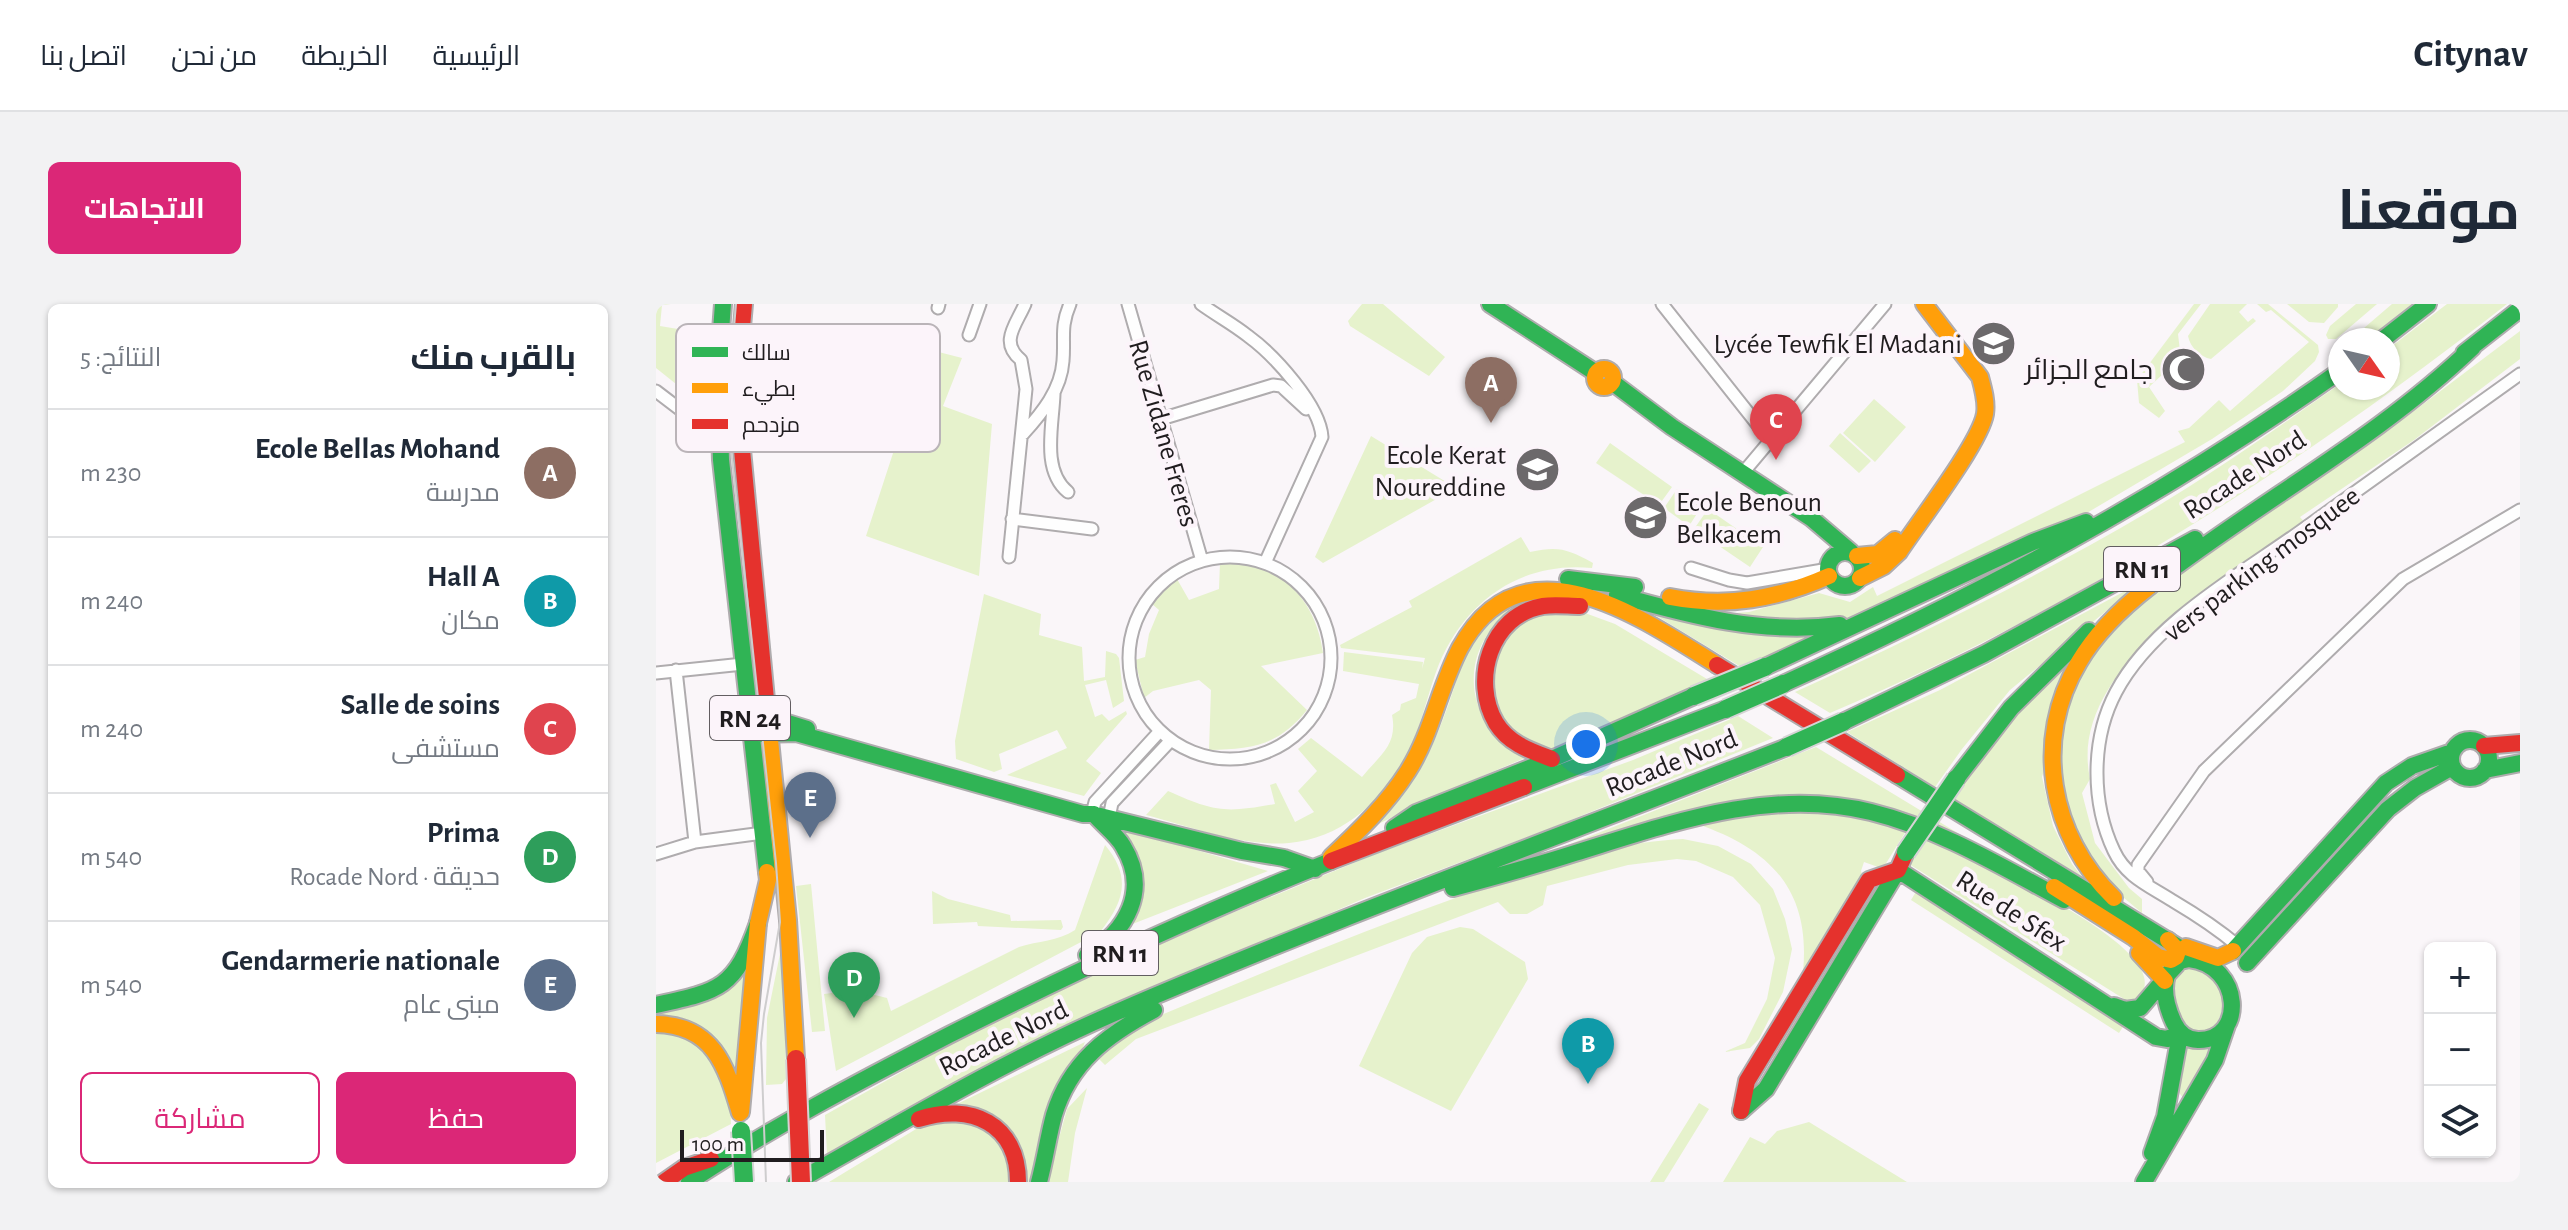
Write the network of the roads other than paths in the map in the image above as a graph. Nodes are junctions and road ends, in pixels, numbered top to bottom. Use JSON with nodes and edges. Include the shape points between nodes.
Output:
{"nodes":[{"id":1,"x":723,"y":304,"type":"edge"},
{"id":2,"x":744,"y":304,"type":"edge"},
{"id":3,"x":980,"y":304,"type":"edge"},
{"id":4,"x":1025,"y":304,"type":"edge"},
{"id":5,"x":1070,"y":304,"type":"edge"},
{"id":6,"x":1128,"y":304,"type":"edge"},
{"id":7,"x":1201,"y":304,"type":"edge"},
{"id":8,"x":1662,"y":304,"type":"edge"},
{"id":9,"x":1885,"y":304,"type":"edge"},
{"id":10,"x":1910,"y":304,"type":"edge"},
{"id":11,"x":1924,"y":304,"type":"edge"},
{"id":12,"x":2428,"y":304,"type":"edge"},
{"id":13,"x":1496,"y":306,"type":"edge"},
{"id":14,"x":2520,"y":309,"type":"edge"},
{"id":15,"x":722,"y":324,"type":"edge"},
{"id":16,"x":742,"y":324,"type":"edge"},
{"id":17,"x":2397,"y":328,"type":"edge"},
{"id":18,"x":969,"y":335,"type":"dead end"},
{"id":19,"x":2473,"y":347,"type":"junction"},
{"id":20,"x":2520,"y":374,"type":"edge"},
{"id":21,"x":2328,"y":379,"type":"edge"},
{"id":22,"x":656,"y":391,"type":"edge"},
{"id":23,"x":1054,"y":394,"type":"junction"},
{"id":24,"x":676,"y":406,"type":"edge"},
{"id":25,"x":1161,"y":419,"type":"junction"},
{"id":26,"x":1321,"y":424,"type":"junction"},
{"id":27,"x":1023,"y":435,"type":"junction"},
{"id":28,"x":1769,"y":439,"type":"junction"},
{"id":29,"x":721,"y":452,"type":"edge"},
{"id":30,"x":742,"y":452,"type":"edge"},
{"id":31,"x":1742,"y":474,"type":"junction"},
{"id":32,"x":1068,"y":492,"type":"dead end"},
{"id":33,"x":2520,"y":510,"type":"edge"},
{"id":34,"x":2125,"y":511,"type":"junction"},
{"id":35,"x":1811,"y":518,"type":"junction"},
{"id":36,"x":1012,"y":519,"type":"junction"},
{"id":37,"x":1092,"y":529,"type":"dead end"},
{"id":38,"x":1854,"y":554,"type":"junction"},
{"id":39,"x":1009,"y":557,"type":"dead end"},
{"id":40,"x":1202,"y":561,"type":"junction"},
{"id":41,"x":1265,"y":563,"type":"junction"},
{"id":42,"x":1691,"y":568,"type":"dead end"},
{"id":43,"x":1829,"y":569,"type":"junction"},
{"id":44,"x":2166,"y":574,"type":"junction"},
{"id":45,"x":1860,"y":578,"type":"junction"},
{"id":46,"x":1538,"y":590,"type":"junction"},
{"id":47,"x":1872,"y":619,"type":"junction"},
{"id":48,"x":743,"y":664,"type":"junction"},
{"id":49,"x":676,"y":670,"type":"junction"},
{"id":50,"x":656,"y":673,"type":"edge"},
{"id":51,"x":761,"y":729,"type":"junction"},
{"id":52,"x":1160,"y":731,"type":"junction"},
{"id":53,"x":1171,"y":740,"type":"junction"},
{"id":54,"x":2520,"y":743,"type":"edge"},
{"id":55,"x":2484,"y":746,"type":"junction"},
{"id":56,"x":1552,"y":759,"type":"junction"},
{"id":57,"x":2452,"y":760,"type":"junction"},
{"id":58,"x":2520,"y":763,"type":"edge"},
{"id":59,"x":2485,"y":770,"type":"junction"},
{"id":60,"x":1098,"y":815,"type":"junction"},
{"id":61,"x":763,"y":833,"type":"junction"},
{"id":62,"x":695,"y":842,"type":"junction"},
{"id":63,"x":1375,"y":844,"type":"junction"},
{"id":64,"x":656,"y":854,"type":"edge"},
{"id":65,"x":1317,"y":868,"type":"junction"},
{"id":66,"x":1898,"y":870,"type":"junction"},
{"id":67,"x":2154,"y":890,"type":"junction"},
{"id":68,"x":2089,"y":914,"type":"junction"},
{"id":69,"x":1342,"y":921,"type":"junction"},
{"id":70,"x":758,"y":923,"type":"junction"},
{"id":71,"x":2117,"y":926,"type":"junction"},
{"id":72,"x":2161,"y":935,"type":"junction"},
{"id":73,"x":1270,"y":952,"type":"junction"},
{"id":74,"x":2142,"y":956,"type":"junction"},
{"id":75,"x":2198,"y":959,"type":"junction"},
{"id":76,"x":2234,"y":959,"type":"junction"},
{"id":77,"x":2165,"y":982,"type":"junction"},
{"id":78,"x":1026,"y":996,"type":"junction"},
{"id":79,"x":2095,"y":997,"type":"junction"},
{"id":80,"x":656,"y":1005,"type":"edge"},
{"id":81,"x":656,"y":1024,"type":"edge"},
{"id":82,"x":2227,"y":1025,"type":"junction"},
{"id":83,"x":2174,"y":1036,"type":"junction"},
{"id":84,"x":1760,"y":1059,"type":"junction"},
{"id":85,"x":2175,"y":1062,"type":"junction"},
{"id":86,"x":1778,"y":1069,"type":"junction"},
{"id":87,"x":2188,"y":1107,"type":"junction"},
{"id":88,"x":739,"y":1131,"type":"junction"},
{"id":89,"x":832,"y":1160,"type":"junction"},
{"id":90,"x":656,"y":1173,"type":"edge"},
{"id":91,"x":687,"y":1175,"type":"edge"},
{"id":92,"x":664,"y":1182,"type":"edge"},
{"id":93,"x":744,"y":1182,"type":"edge"},
{"id":94,"x":799,"y":1182,"type":"edge"},
{"id":95,"x":1018,"y":1182,"type":"edge"},
{"id":96,"x":1039,"y":1182,"type":"edge"},
{"id":97,"x":2136,"y":1182,"type":"edge"},
{"id":98,"x":2144,"y":1182,"type":"edge"}],
"edges":[{"from":1,"to":15,"type":"main road","number":"RN 24"},
{"from":2,"to":16,"type":"main road","number":"RN 24"},
{"from":3,"to":18,"type":"street"},
{"from":4,"to":27,"type":"street","via":[[1009,341],[1025,372]]},
{"from":5,"to":23,"type":"street","via":[[1061,326],[1064,359]]},
{"from":6,"to":25,"type":"street","name":"Rue Zidane Freres"},
{"from":7,"to":26,"type":"street","via":[[1266,352]]},
{"from":8,"to":28,"type":"street"},
{"from":9,"to":28,"type":"street"},
{"from":10,"to":38,"type":"main road","via":[[1969,377],[1975,412],[1961,445],[1892,545],[1875,556]]},
{"from":11,"to":45,"type":"main road","via":[[1978,372],[1984,391],[1983,421],[1899,552]]},
{"from":12,"to":17,"type":"main road"},
{"from":13,"to":31,"type":"main road"},
{"from":14,"to":19,"type":"main road","name":"Rocade Nord","number":"RN 11"},
{"from":19,"to":44,"type":"main road","via":[[2314,473]]},
{"from":19,"to":69,"type":"main road","name":"Rocade Nord","number":"RN 11","bridge":true,"via":[[2311,465],[2192,541],[1984,654],[1787,747]]},
{"from":20,"to":67,"type":"street","name":"vers parking mosquee","via":[[2199,604],[2147,648],[2117,690],[2104,719],[2096,765],[2101,806],[2114,851],[2130,874]]},
{"from":21,"to":34,"type":"main road","name":"Rocade Nord","number":"RN 11"},
{"from":22,"to":24,"type":"street"},
{"from":23,"to":27,"type":"street"},
{"from":23,"to":32,"type":"street","via":[[1051,455]]},
{"from":25,"to":26,"type":"street","via":[[1273,385],[1281,386]]},
{"from":25,"to":40,"type":"street","name":"Rue Zidane Freres"},
{"from":26,"to":41,"type":"street","via":[[1322,437]]},
{"from":27,"to":36,"type":"street"},
{"from":28,"to":31,"type":"street"},
{"from":29,"to":48,"type":"main road","number":"RN 24"},
{"from":30,"to":51,"type":"main road","number":"RN 24"},
{"from":31,"to":35,"type":"main road"},
{"from":33,"to":67,"type":"street","via":[[2403,579],[2204,771],[2138,865]]},
{"from":34,"to":47,"type":"main road","via":[[2033,542]]},
{"from":34,"to":63,"type":"main road","name":"Rocade Nord","number":"RN 11","bridge":true,"via":[[1957,603],[1783,684]]},
{"from":35,"to":38,"type":"main road"},
{"from":35,"to":43,"type":"main road","via":[[1828,543]]},
{"from":36,"to":37,"type":"street"},
{"from":36,"to":39,"type":"street"},
{"from":38,"to":43,"type":"main road","via":[[1836,553]]},
{"from":38,"to":45,"type":"main road","via":[[1862,567]]},
{"from":40,"to":41,"type":"street","via":[[1223,557]]},
{"from":40,"to":52,"type":"street","via":[[1160,586],[1134,627],[1131,678],[1139,703]]},
{"from":41,"to":53,"type":"street","via":[[1304,589],[1327,631],[1331,655],[1321,702],[1291,739],[1247,758],[1202,756]]},
{"from":42,"to":43,"type":"street","via":[[1747,583]]},
{"from":43,"to":45,"type":"main road","via":[[1838,585]]},
{"from":43,"to":46,"type":"main road","via":[[1779,595],[1726,605],[1589,580],[1549,581]]},
{"from":44,"to":66,"type":"main road","bridge":true,"via":[[2114,610],[2037,681],[1983,742]]},
{"from":44,"to":72,"type":"main road","via":[[2116,616],[2082,657],[2063,693],[2052,749],[2056,795],[2076,850],[2108,893]]},
{"from":46,"to":47,"type":"main road","via":[[1586,587],[1759,630],[1801,631]]},
{"from":46,"to":65,"type":"main road","via":[[1500,605],[1470,633],[1409,771],[1365,825]]},
{"from":46,"to":72,"type":"main road","via":[[1587,593],[1634,614]]},
{"from":47,"to":56,"type":"main road","bridge":true},
{"from":48,"to":49,"type":"street"},
{"from":48,"to":51,"type":"main road","number":"RN 24"},
{"from":49,"to":50,"type":"street"},
{"from":49,"to":62,"type":"street"},
{"from":51,"to":60,"type":"main road","via":[[796,733]]},
{"from":51,"to":61,"type":"main road","number":"RN 24"},
{"from":51,"to":94,"type":"main road","number":"RN 24","bridge":true,"via":[[788,920]]},
{"from":52,"to":53,"type":"street"},
{"from":52,"to":60,"type":"street","via":[[1095,802]]},
{"from":53,"to":60,"type":"street"},
{"from":54,"to":55,"type":"main road"},
{"from":55,"to":57,"type":"main road","via":[[2461,742]]},
{"from":55,"to":59,"type":"main road","via":[[2489,758]]},
{"from":56,"to":63,"type":"main road","via":[[1416,813]]},
{"from":56,"to":71,"type":"main road","via":[[1518,746],[1498,726],[1486,700],[1484,672],[1489,647],[1510,619],[1530,608],[1558,603],[1595,610],[1631,627]]},
{"from":57,"to":59,"type":"main road","via":[[2463,777]]},
{"from":57,"to":76,"type":"main road","via":[[2388,809],[2282,922]]},
{"from":58,"to":59,"type":"main road"},
{"from":60,"to":65,"type":"main road"},
{"from":60,"to":78,"type":"main road","via":[[1130,858],[1135,885],[1130,913],[1110,943],[1039,980]]},
{"from":61,"to":62,"type":"street"},
{"from":61,"to":70,"type":"main road","number":"RN 24","via":[[768,880]]},
{"from":62,"to":64,"type":"street"},
{"from":63,"to":65,"type":"main road","name":"Rocade Nord","number":"RN 11"},
{"from":65,"to":78,"type":"main road","name":"Rocade Nord","number":"RN 11"},
{"from":66,"to":79,"type":"main road","name":"Rue de Sfex"},
{"from":66,"to":84,"type":"main road","via":[[1869,880]]},
{"from":66,"to":86,"type":"main road"},
{"from":67,"to":76,"type":"street","name":"vers parking mosquee"},
{"from":68,"to":69,"type":"main road","via":[[1928,830],[1855,808],[1793,801],[1693,816]]},
{"from":68,"to":71,"type":"main road"},
{"from":68,"to":74,"type":"main road"},
{"from":69,"to":73,"type":"main road","name":"Rocade Nord","number":"RN 11"},
{"from":70,"to":80,"type":"main road","via":[[747,956],[725,985]]},
{"from":70,"to":88,"type":"main road","number":"RN 24"},
{"from":71,"to":72,"type":"main road","via":[[2158,957],[2171,960],[2178,951]]},
{"from":71,"to":74,"type":"main road"},
{"from":72,"to":75,"type":"main road"},
{"from":72,"to":76,"type":"main road","via":[[2213,957]]},
{"from":73,"to":89,"type":"main road","name":"Rocade Nord","number":"RN 11","via":[[1115,1013]]},
{"from":73,"to":96,"type":"main road","via":[[1107,1035],[1084,1056],[1058,1103]]},
{"from":74,"to":77,"type":"main road"},
{"from":75,"to":76,"type":"main road"},
{"from":75,"to":77,"type":"main road","via":[[2180,961]]},
{"from":76,"to":82,"type":"main road"},
{"from":77,"to":79,"type":"main road","name":"Rue de Sfex","via":[[2137,1010],[2121,1010]]},
{"from":77,"to":83,"type":"main road"},
{"from":78,"to":88,"type":"main road","name":"Rocade Nord","number":"RN 11","via":[[838,1091]]},
{"from":79,"to":83,"type":"main road","name":"Rue de Sfex"},
{"from":81,"to":88,"type":"main road","via":[[690,1029],[717,1051],[728,1073]]},
{"from":82,"to":83,"type":"main road","via":[[2199,1041]]},
{"from":82,"to":87,"type":"main road","via":[[2215,1060]]},
{"from":83,"to":85,"type":"main road"},
{"from":84,"to":86,"type":"main road"},
{"from":84,"to":86,"type":"main road","via":[[1747,1081],[1746,1102],[1766,1089]]},
{"from":85,"to":87,"type":"main road","via":[[2176,1096]]},
{"from":85,"to":97,"type":"main road","via":[[2162,1128]]},
{"from":87,"to":98,"type":"main road"},
{"from":88,"to":91,"type":"main road","name":"Rocade Nord"},
{"from":88,"to":93,"type":"main road","number":"RN 24","bridge":true},
{"from":89,"to":94,"type":"main road","name":"Rocade Nord","number":"RN 11"},
{"from":89,"to":95,"type":"main road","via":[[926,1116],[968,1114],[1009,1139]]},
{"from":90,"to":91,"type":"main road"},
{"from":91,"to":92,"type":"main road"}]}
